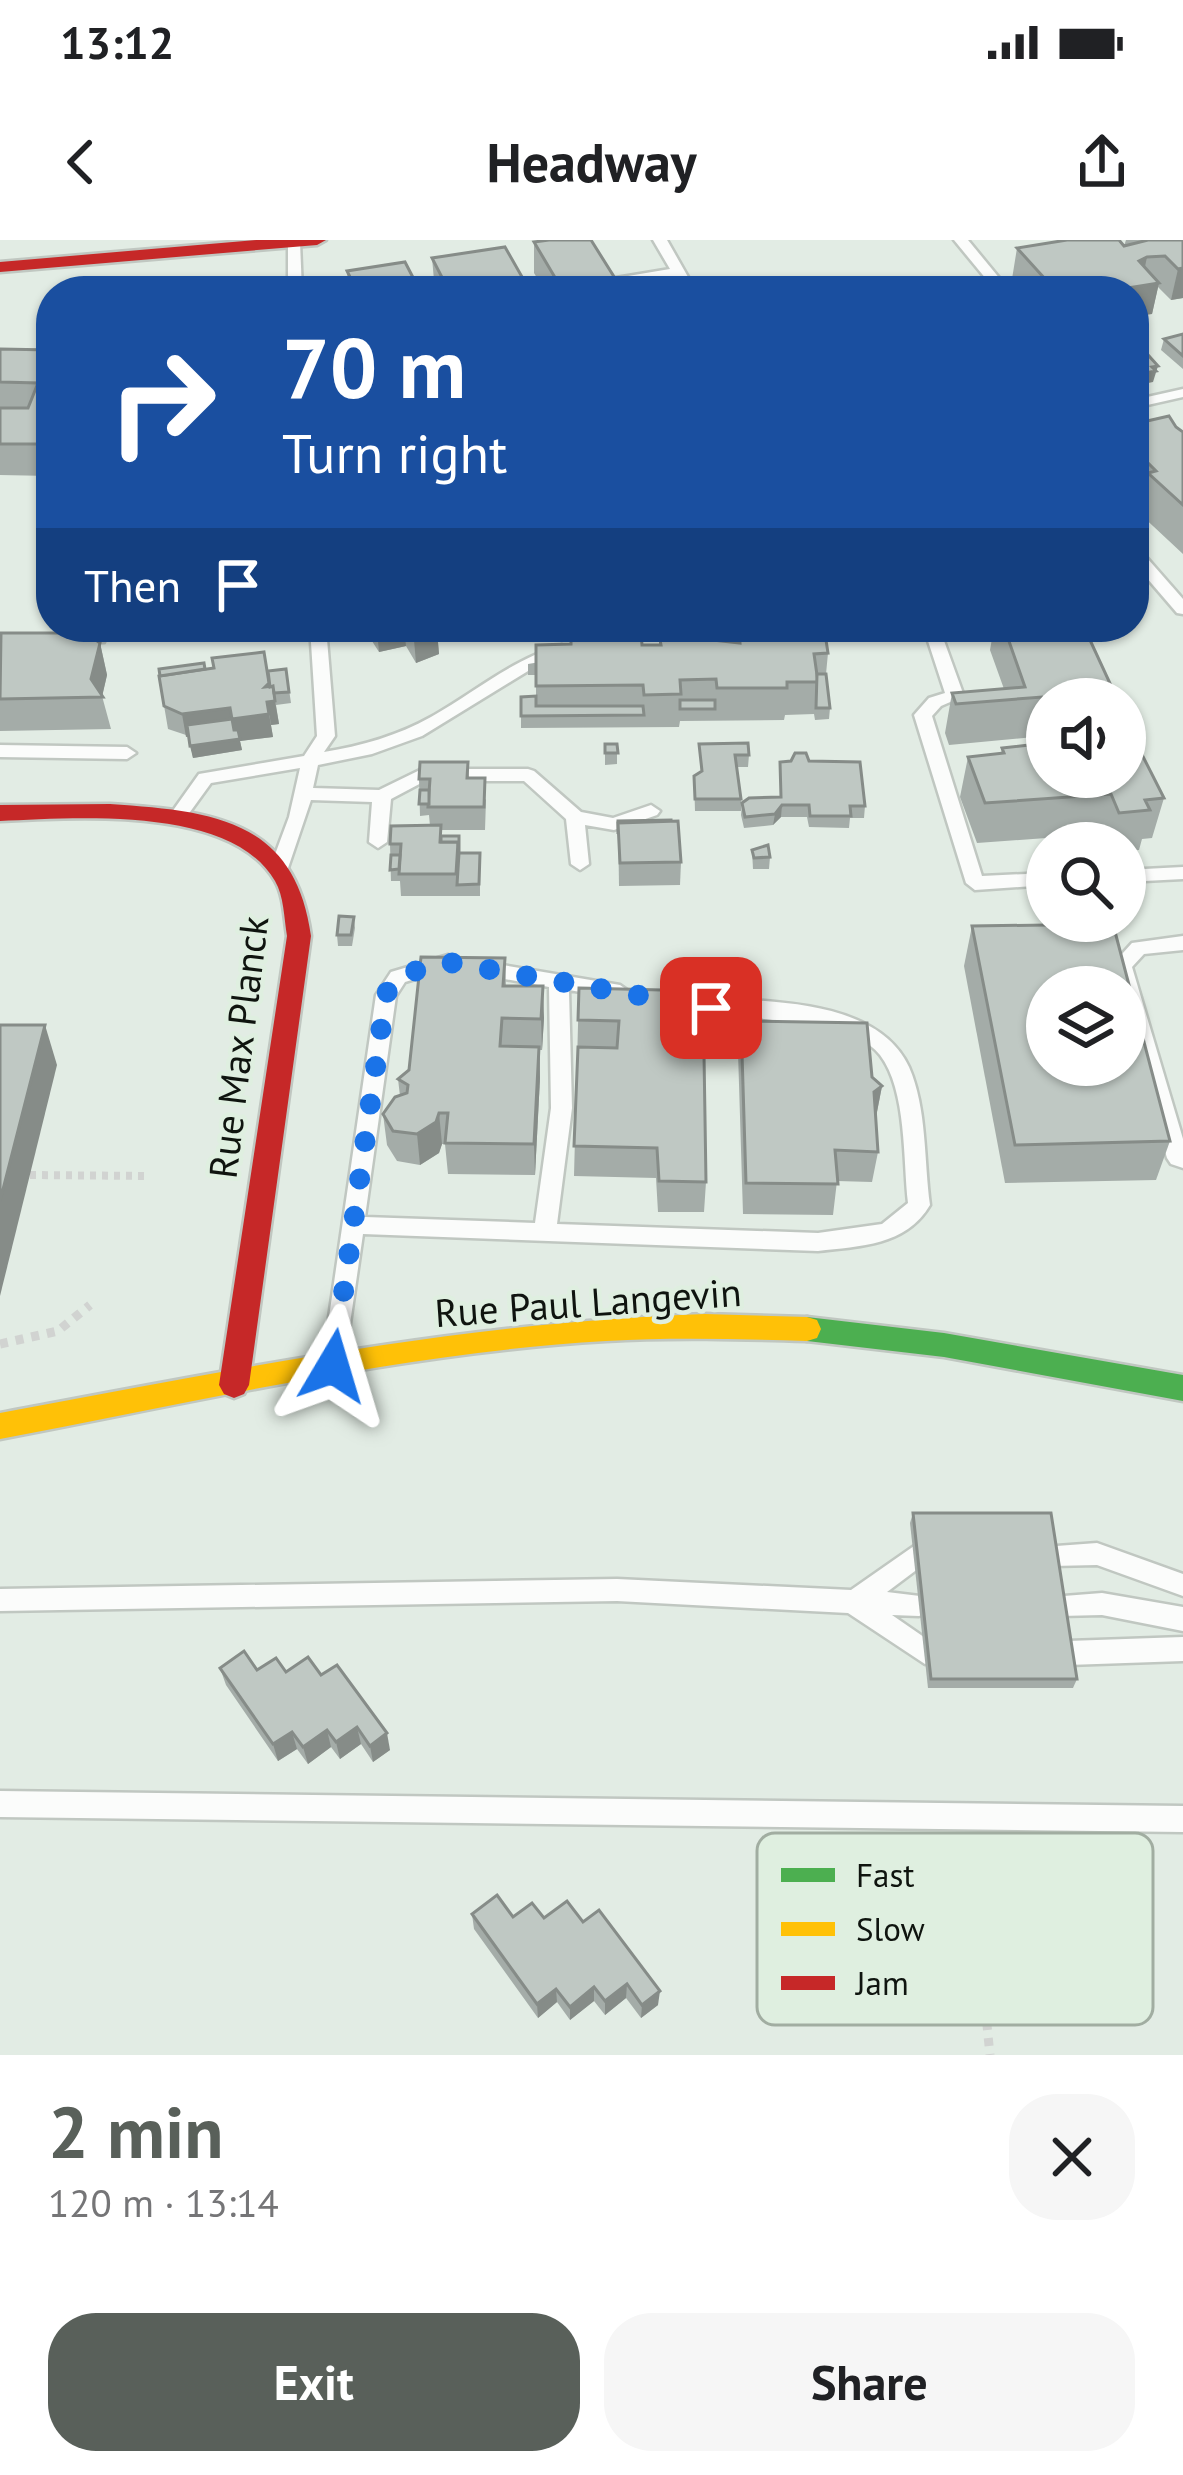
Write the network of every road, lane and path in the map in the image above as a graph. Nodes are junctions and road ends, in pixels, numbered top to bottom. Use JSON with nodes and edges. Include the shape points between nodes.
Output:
{"nodes":[{"id":1,"x":660,"y":240,"type":"edge"},
{"id":2,"x":961,"y":240,"type":"edge"},
{"id":3,"x":305,"y":241,"type":"edge"},
{"id":4,"x":0,"y":267,"type":"edge"},
{"id":5,"x":676,"y":272,"type":"junction"},
{"id":6,"x":298,"y":276,"type":"edge"},
{"id":7,"x":652,"y":276,"type":"edge"},
{"id":8,"x":679,"y":276,"type":"edge"},
{"id":9,"x":991,"y":276,"type":"edge"},
{"id":10,"x":1183,"y":393,"type":"edge"},
{"id":11,"x":1149,"y":401,"type":"edge"},
{"id":12,"x":1149,"y":570,"type":"edge"},
{"id":13,"x":1183,"y":609,"type":"edge"},
{"id":14,"x":319,"y":642,"type":"edge"},
{"id":15,"x":601,"y":642,"type":"edge"},
{"id":16,"x":936,"y":642,"type":"edge"},
{"id":17,"x":0,"y":751,"type":"edge"},
{"id":18,"x":127,"y":753,"type":"dead end"},
{"id":19,"x":311,"y":758,"type":"junction"},
{"id":20,"x":303,"y":794,"type":"junction"},
{"id":21,"x":382,"y":796,"type":"junction"},
{"id":22,"x":651,"y":811,"type":"dead end"},
{"id":23,"x":0,"y":813,"type":"edge"},
{"id":24,"x":575,"y":817,"type":"junction"},
{"id":25,"x":176,"y":819,"type":"junction"},
{"id":26,"x":378,"y":842,"type":"dead end"},
{"id":27,"x":580,"y":864,"type":"dead end"},
{"id":28,"x":279,"y":868,"type":"junction"},
{"id":29,"x":1183,"y":873,"type":"edge"},
{"id":30,"x":1146,"y":875,"type":"edge"},
{"id":31,"x":1026,"y":881,"type":"edge"},
{"id":32,"x":1182,"y":945,"type":"edge"},
{"id":33,"x":558,"y":982,"type":"junction"},
{"id":34,"x":1183,"y":1160,"type":"edge"},
{"id":35,"x":30,"y":1175,"type":"dead end"},
{"id":36,"x":148,"y":1176,"type":"dead end"},
{"id":37,"x":351,"y":1225,"type":"junction"},
{"id":38,"x":544,"y":1232,"type":"junction"},
{"id":39,"x":90,"y":1305,"type":"dead end"},
{"id":40,"x":0,"y":1344,"type":"edge"},
{"id":41,"x":333,"y":1366,"type":"junction"},
{"id":42,"x":233,"y":1385,"type":"junction"},
{"id":43,"x":1183,"y":1388,"type":"edge"},
{"id":44,"x":0,"y":1426,"type":"edge"},
{"id":45,"x":1052,"y":1555,"type":"edge"},
{"id":46,"x":914,"y":1557,"type":"edge"},
{"id":47,"x":1183,"y":1586,"type":"edge"},
{"id":48,"x":0,"y":1600,"type":"edge"},
{"id":49,"x":854,"y":1604,"type":"junction"},
{"id":50,"x":920,"y":1605,"type":"edge"},
{"id":51,"x":1060,"y":1605,"type":"edge"},
{"id":52,"x":1183,"y":1619,"type":"edge"},
{"id":53,"x":1183,"y":1649,"type":"edge"},
{"id":54,"x":925,"y":1652,"type":"edge"},
{"id":55,"x":1068,"y":1653,"type":"edge"},
{"id":56,"x":0,"y":1804,"type":"edge"},
{"id":57,"x":965,"y":1816,"type":"junction"},
{"id":58,"x":1183,"y":1819,"type":"edge"},
{"id":59,"x":967,"y":1833,"type":"edge"},
{"id":60,"x":987,"y":2025,"type":"edge"},
{"id":61,"x":990,"y":2055,"type":"edge"}],
"edges":[{"from":1,"to":5,"type":"lane"},
{"from":2,"to":9,"type":"lane"},
{"from":3,"to":4,"type":"street"},
{"from":3,"to":6,"type":"lane"},
{"from":5,"to":7,"type":"lane"},
{"from":5,"to":8,"type":"lane"},
{"from":10,"to":11,"type":"lane"},
{"from":12,"to":13,"type":"lane"},
{"from":14,"to":19,"type":"lane","via":[[326,736]]},
{"from":15,"to":19,"type":"lane","via":[[520,664],[385,745]]},
{"from":16,"to":31,"type":"lane","via":[[955,696],[923,715],[976,883]]},
{"from":17,"to":18,"type":"lane"},
{"from":19,"to":20,"type":"lane"},
{"from":19,"to":25,"type":"lane","via":[[205,778]]},
{"from":20,"to":21,"type":"lane"},
{"from":20,"to":28,"type":"lane"},
{"from":21,"to":24,"type":"lane","via":[[422,775],[528,775]]},
{"from":21,"to":26,"type":"lane"},
{"from":22,"to":24,"type":"lane","via":[[614,824]]},
{"from":23,"to":25,"type":"street","name":"Rue Max Planck"},
{"from":24,"to":27,"type":"lane"},
{"from":25,"to":28,"type":"street","name":"Rue Max Planck","via":[[253,848]]},
{"from":28,"to":42,"type":"street","name":"Rue Max Planck","via":[[299,936]]},
{"from":29,"to":30,"type":"lane"},
{"from":32,"to":34,"type":"lane","via":[[1139,948],[1122,965]]},
{"from":33,"to":37,"type":"lane","via":[[447,962],[398,976],[386,994]]},
{"from":33,"to":38,"type":"lane","via":[[556,1181]]},
{"from":33,"to":38,"type":"lane","via":[[839,1018],[886,1047],[902,1081],[919,1205],[892,1231],[818,1242]]},
{"from":35,"to":36,"type":"path"},
{"from":37,"to":38,"type":"lane"},
{"from":37,"to":41,"type":"lane"},
{"from":39,"to":40,"type":"path","via":[[58,1331]]},
{"from":41,"to":42,"type":"street","name":"Rue Paul Langevin"},
{"from":41,"to":43,"type":"street","name":"Rue Paul Langevin","via":[[541,1336],[706,1325],[954,1349]]},
{"from":42,"to":44,"type":"street","name":"Rue Paul Langevin"},
{"from":45,"to":47,"type":"lane","via":[[1097,1554]]},
{"from":46,"to":49,"type":"lane"},
{"from":48,"to":49,"type":"lane","via":[[617,1590]]},
{"from":49,"to":50,"type":"lane"},
{"from":49,"to":54,"type":"lane"},
{"from":51,"to":52,"type":"lane"},
{"from":53,"to":55,"type":"lane"},
{"from":56,"to":57,"type":"lane"},
{"from":57,"to":58,"type":"lane"},
{"from":57,"to":59,"type":"path"},
{"from":60,"to":61,"type":"path"}]}
